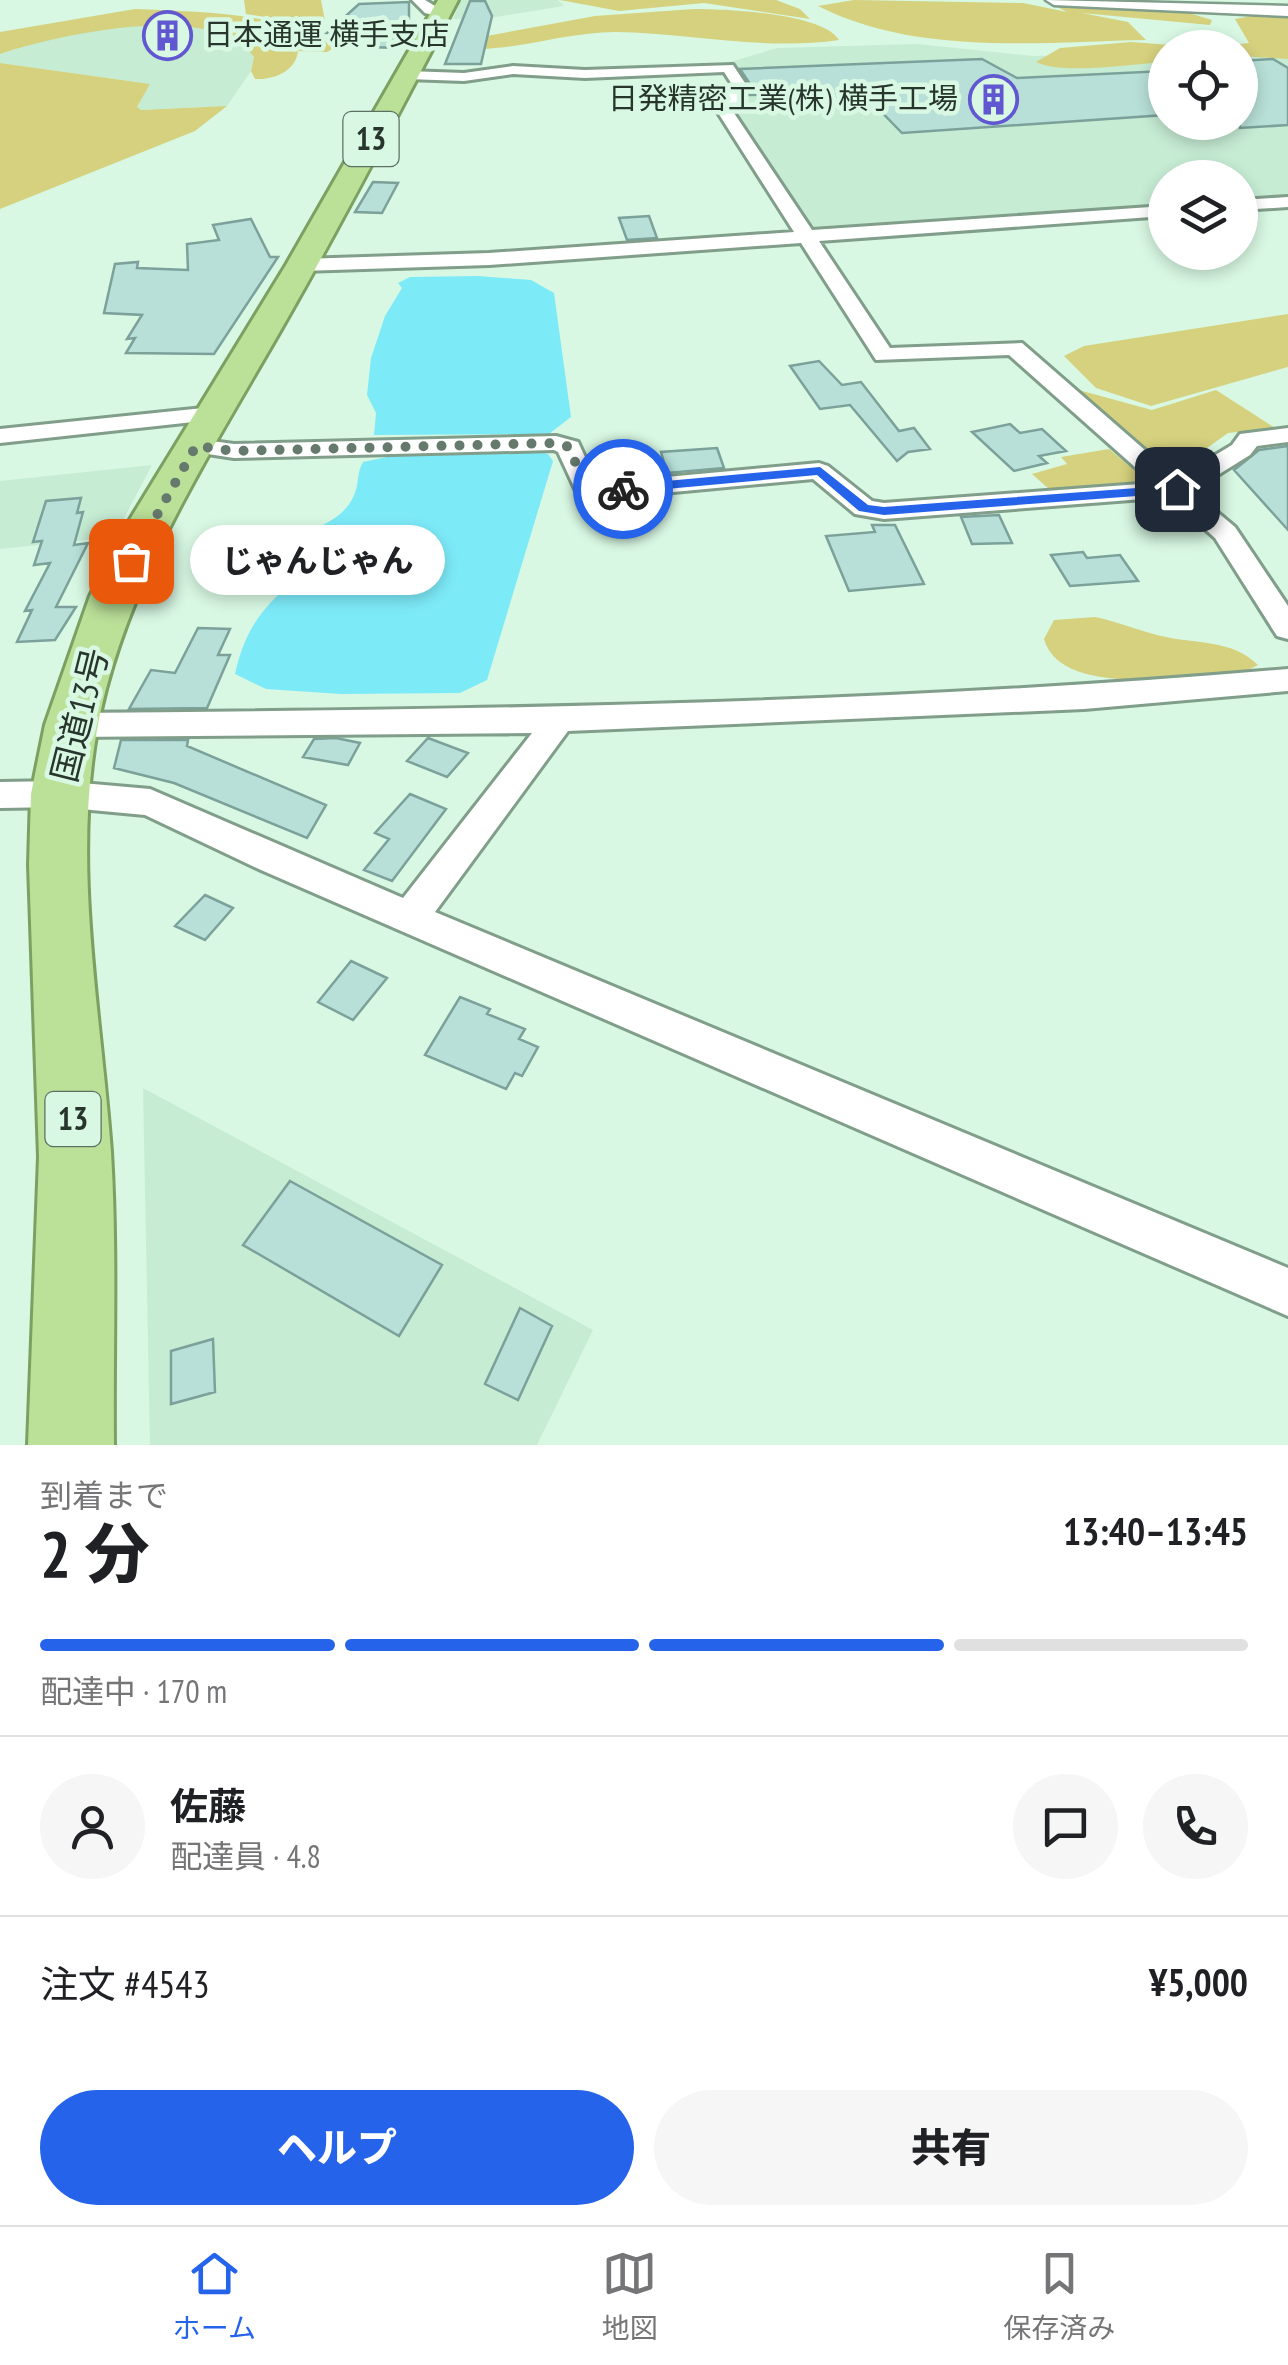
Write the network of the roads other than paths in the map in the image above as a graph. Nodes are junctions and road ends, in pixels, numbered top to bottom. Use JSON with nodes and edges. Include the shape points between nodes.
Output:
{"nodes":[{"id":1,"x":1054,"y":0,"type":"edge"},
{"id":2,"x":436,"y":4,"type":"edge"},
{"id":3,"x":1288,"y":12,"type":"edge"},
{"id":4,"x":407,"y":75,"type":"junction"},
{"id":5,"x":1288,"y":202,"type":"edge"},
{"id":6,"x":1258,"y":204,"type":"edge"},
{"id":7,"x":1258,"y":210,"type":"edge"},
{"id":8,"x":1148,"y":212,"type":"edge"},
{"id":9,"x":1277,"y":220,"type":"dead end"},
{"id":10,"x":808,"y":237,"type":"junction"},
{"id":11,"x":302,"y":265,"type":"junction"},
{"id":12,"x":205,"y":430,"type":"junction"},
{"id":13,"x":1288,"y":435,"type":"edge"},
{"id":14,"x":0,"y":436,"type":"edge"},
{"id":15,"x":1177,"y":489,"type":"junction"},
{"id":16,"x":1288,"y":629,"type":"edge"},
{"id":17,"x":1288,"y":680,"type":"edge"},
{"id":18,"x":559,"y":720,"type":"junction"},
{"id":19,"x":71,"y":725,"type":"junction"},
{"id":20,"x":29,"y":795,"type":"edge"},
{"id":21,"x":410,"y":917,"type":"junction"},
{"id":22,"x":1288,"y":1292,"type":"edge"},
{"id":23,"x":72,"y":1445,"type":"edge"}],
"edges":[{"from":1,"to":3,"type":"street"},
{"from":2,"to":4,"type":"highway","name":"国道13号","number":"13"},
{"from":4,"to":10,"type":"street","via":[[728,68],[740,86],[723,108]]},
{"from":4,"to":11,"type":"highway","name":"国道13号","number":"13"},
{"from":5,"to":6,"type":"street"},
{"from":7,"to":9,"type":"street"},
{"from":8,"to":10,"type":"street"},
{"from":10,"to":11,"type":"street"},
{"from":10,"to":15,"type":"street","via":[[884,356],[1014,348]]},
{"from":11,"to":12,"type":"highway","name":"国道13号","number":"13"},
{"from":12,"to":14,"type":"street"},
{"from":12,"to":15,"type":"street","via":[[234,451],[556,443],[569,447],[585,486],[599,491],[820,471],[864,508],[884,511]]},
{"from":12,"to":19,"type":"highway","name":"国道13号","number":"13","via":[[113,596]]},
{"from":13,"to":15,"type":"street","via":[[1249,439]]},
{"from":15,"to":16,"type":"street","via":[[1226,533]]},
{"from":17,"to":18,"type":"street","via":[[1084,698]]},
{"from":18,"to":19,"type":"street"},
{"from":18,"to":21,"type":"street"},
{"from":19,"to":20,"type":"highway","name":"国道13号","number":"13"},
{"from":20,"to":21,"type":"street","via":[[150,802]]},
{"from":20,"to":23,"type":"highway","name":"国道13号","number":"13","via":[[58,865],[75,1157]]},
{"from":21,"to":22,"type":"street"}]}
